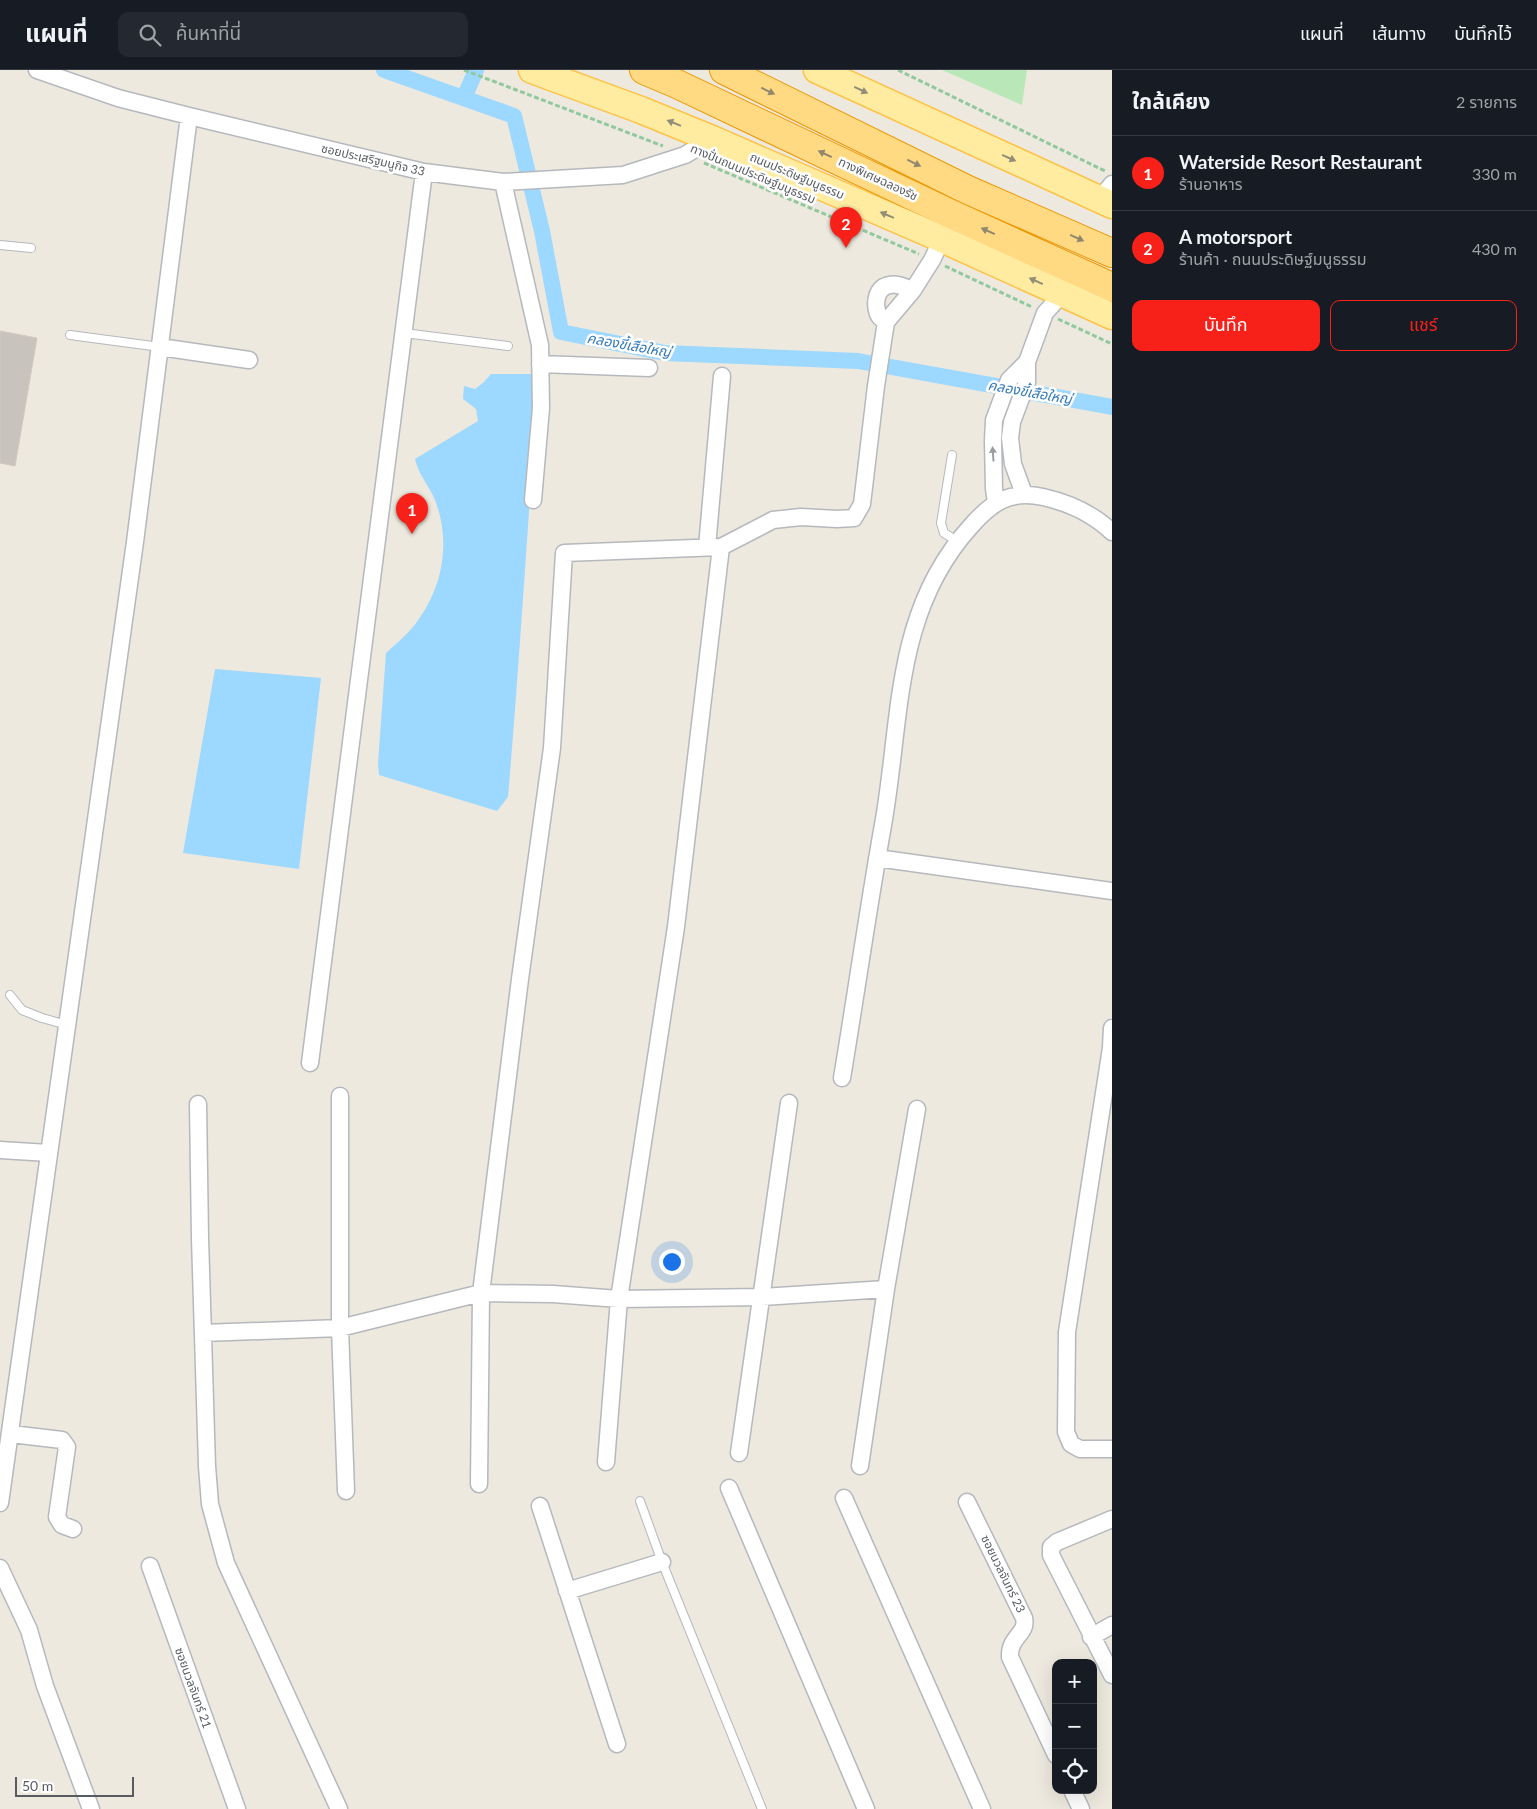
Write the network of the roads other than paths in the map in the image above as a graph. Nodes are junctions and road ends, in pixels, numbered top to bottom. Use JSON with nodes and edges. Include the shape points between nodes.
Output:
{"nodes":[{"id":1,"x":37,"y":70,"type":"edge"},
{"id":2,"x":532,"y":70,"type":"edge"},
{"id":3,"x":644,"y":70,"type":"edge"},
{"id":4,"x":724,"y":70,"type":"edge"},
{"id":5,"x":817,"y":70,"type":"edge"},
{"id":6,"x":189,"y":116,"type":"junction"},
{"id":7,"x":712,"y":139,"type":"junction"},
{"id":8,"x":424,"y":172,"type":"junction"},
{"id":9,"x":503,"y":182,"type":"junction"},
{"id":10,"x":1108,"y":196,"type":"edge"},
{"id":11,"x":0,"y":245,"type":"edge"},
{"id":12,"x":30,"y":248,"type":"dead end"},
{"id":13,"x":937,"y":249,"type":"junction"},
{"id":14,"x":1112,"y":253,"type":"edge"},
{"id":15,"x":1112,"y":287,"type":"edge"},
{"id":16,"x":913,"y":290,"type":"junction"},
{"id":17,"x":1063,"y":293,"type":"junction"},
{"id":18,"x":1112,"y":316,"type":"edge"},
{"id":19,"x":886,"y":322,"type":"junction"},
{"id":20,"x":404,"y":333,"type":"junction"},
{"id":21,"x":70,"y":336,"type":"dead end"},
{"id":22,"x":508,"y":346,"type":"dead end"},
{"id":23,"x":160,"y":347,"type":"junction"},
{"id":24,"x":249,"y":360,"type":"dead end"},
{"id":25,"x":1027,"y":362,"type":"junction"},
{"id":26,"x":540,"y":364,"type":"junction"},
{"id":27,"x":649,"y":368,"type":"dead end"},
{"id":28,"x":722,"y":376,"type":"dead end"},
{"id":29,"x":952,"y":455,"type":"dead end"},
{"id":30,"x":1024,"y":494,"type":"junction"},
{"id":31,"x":533,"y":500,"type":"dead end"},
{"id":32,"x":996,"y":502,"type":"junction"},
{"id":33,"x":1112,"y":532,"type":"edge"},
{"id":34,"x":956,"y":541,"type":"junction"},
{"id":35,"x":714,"y":547,"type":"junction"},
{"id":36,"x":877,"y":858,"type":"junction"},
{"id":37,"x":1112,"y":891,"type":"edge"},
{"id":38,"x":10,"y":995,"type":"dead end"},
{"id":39,"x":67,"y":1025,"type":"junction"},
{"id":40,"x":1112,"y":1028,"type":"edge"},
{"id":41,"x":310,"y":1062,"type":"dead end"},
{"id":42,"x":842,"y":1078,"type":"dead end"},
{"id":43,"x":340,"y":1096,"type":"dead end"},
{"id":44,"x":789,"y":1103,"type":"dead end"},
{"id":45,"x":198,"y":1104,"type":"dead end"},
{"id":46,"x":917,"y":1110,"type":"dead end"},
{"id":47,"x":0,"y":1150,"type":"edge"},
{"id":48,"x":49,"y":1153,"type":"junction"},
{"id":49,"x":886,"y":1290,"type":"junction"},
{"id":50,"x":482,"y":1293,"type":"junction"},
{"id":51,"x":762,"y":1297,"type":"junction"},
{"id":52,"x":619,"y":1300,"type":"junction"},
{"id":53,"x":340,"y":1328,"type":"junction"},
{"id":54,"x":203,"y":1333,"type":"junction"},
{"id":55,"x":11,"y":1434,"type":"junction"},
{"id":56,"x":1112,"y":1449,"type":"edge"},
{"id":57,"x":739,"y":1453,"type":"dead end"},
{"id":58,"x":606,"y":1462,"type":"dead end"},
{"id":59,"x":860,"y":1466,"type":"dead end"},
{"id":60,"x":479,"y":1484,"type":"dead end"},
{"id":61,"x":729,"y":1488,"type":"dead end"},
{"id":62,"x":346,"y":1491,"type":"dead end"},
{"id":63,"x":844,"y":1498,"type":"dead end"},
{"id":64,"x":640,"y":1502,"type":"dead end"},
{"id":65,"x":967,"y":1502,"type":"dead end"},
{"id":66,"x":0,"y":1503,"type":"edge"},
{"id":67,"x":540,"y":1506,"type":"dead end"},
{"id":68,"x":1112,"y":1519,"type":"edge"},
{"id":69,"x":73,"y":1529,"type":"dead end"},
{"id":70,"x":662,"y":1562,"type":"junction"},
{"id":71,"x":150,"y":1566,"type":"dead end"},
{"id":72,"x":0,"y":1568,"type":"edge"},
{"id":73,"x":567,"y":1591,"type":"junction"},
{"id":74,"x":1112,"y":1625,"type":"edge"},
{"id":75,"x":1091,"y":1637,"type":"junction"},
{"id":76,"x":1112,"y":1676,"type":"edge"},
{"id":77,"x":617,"y":1744,"type":"dead end"},
{"id":78,"x":1053,"y":1749,"type":"edge"},
{"id":79,"x":1074,"y":1794,"type":"edge"},
{"id":80,"x":91,"y":1809,"type":"edge"},
{"id":81,"x":237,"y":1809,"type":"edge"},
{"id":82,"x":339,"y":1809,"type":"edge"},
{"id":83,"x":762,"y":1809,"type":"edge"},
{"id":84,"x":866,"y":1809,"type":"edge"},
{"id":85,"x":982,"y":1809,"type":"edge"},
{"id":86,"x":1081,"y":1809,"type":"edge"}],
"edges":[{"from":1,"to":6,"type":"street","name":"ซอยประเสริฐมนูกิจ 33","via":[[118,98]]},
{"from":7,"to":2,"type":"main road","name":"ถนนประดิษฐ์มนูธรรม","one_way":true},
{"from":15,"to":3,"type":"highway","name":"ทางพิเศษฉลองรัช","one_way":true},
{"from":4,"to":14,"type":"highway","one_way":true,"via":[[968,190]]},
{"from":5,"to":10,"type":"main road","one_way":true},
{"from":6,"to":8,"type":"street","name":"ซอยประเสริฐมนูกิจ 33"},
{"from":6,"to":23,"type":"street"},
{"from":7,"to":9,"type":"street","name":"ซอยประเสริฐมนูกิจ 33","via":[[685,155],[623,174]]},
{"from":13,"to":7,"type":"main road","name":"ถนนประดิษฐ์มนูธรรม","one_way":true},
{"from":8,"to":9,"type":"street","name":"ซอยประเสริฐมนูกิจ 33"},
{"from":8,"to":20,"type":"street"},
{"from":9,"to":26,"type":"street","via":[[540,346]]},
{"from":11,"to":12,"type":"lane"},
{"from":13,"to":16,"type":"street"},
{"from":17,"to":13,"type":"main road","name":"ถนนประดิษฐ์มนูธรรม","one_way":true},
{"from":16,"to":19,"type":"street"},
{"from":16,"to":19,"type":"street","via":[[891,284],[882,287],[876,304],[878,316]]},
{"from":17,"to":18,"type":"main road","name":"ถนนประดิษฐ์มนูธรรม"},
{"from":17,"to":25,"type":"street","via":[[1045,313]]},
{"from":19,"to":35,"type":"street","via":[[862,504],[854,518],[774,520]]},
{"from":20,"to":22,"type":"lane"},
{"from":20,"to":41,"type":"street"},
{"from":21,"to":23,"type":"lane"},
{"from":23,"to":24,"type":"street"},
{"from":23,"to":39,"type":"street"},
{"from":25,"to":30,"type":"street","via":[[1027,382],[1012,422],[1010,438],[1013,464]]},
{"from":32,"to":25,"type":"street","one_way":true,"via":[[994,420],[1008,380]]},
{"from":26,"to":27,"type":"street"},
{"from":26,"to":31,"type":"street"},
{"from":28,"to":35,"type":"street"},
{"from":29,"to":34,"type":"lane","via":[[941,523],[944,533]]},
{"from":30,"to":32,"type":"street"},
{"from":30,"to":33,"type":"street","via":[[1074,505],[1100,520]]},
{"from":32,"to":34,"type":"street"},
{"from":34,"to":36,"type":"street","via":[[931,583],[913,630],[902,673]]},
{"from":35,"to":50,"type":"street","via":[[564,553],[552,748]]},
{"from":35,"to":52,"type":"street","via":[[676,927]]},
{"from":36,"to":37,"type":"street"},
{"from":36,"to":42,"type":"street"},
{"from":38,"to":39,"type":"lane","via":[[22,1010]]},
{"from":39,"to":48,"type":"street"},
{"from":40,"to":56,"type":"street","via":[[1067,1332],[1066,1432],[1071,1444],[1080,1449]]},
{"from":43,"to":53,"type":"street"},
{"from":44,"to":51,"type":"street"},
{"from":45,"to":54,"type":"street"},
{"from":46,"to":49,"type":"street"},
{"from":47,"to":48,"type":"street"},
{"from":48,"to":55,"type":"street"},
{"from":49,"to":51,"type":"street"},
{"from":49,"to":59,"type":"street"},
{"from":50,"to":52,"type":"street","via":[[553,1294]]},
{"from":50,"to":53,"type":"street"},
{"from":50,"to":60,"type":"street"},
{"from":51,"to":52,"type":"street"},
{"from":51,"to":57,"type":"street"},
{"from":52,"to":58,"type":"street"},
{"from":53,"to":54,"type":"street"},
{"from":53,"to":62,"type":"street"},
{"from":54,"to":82,"type":"street","via":[[210,1504],[226,1563]]},
{"from":55,"to":66,"type":"street"},
{"from":55,"to":69,"type":"street","via":[[62,1440],[67,1447],[57,1517],[62,1525]]},
{"from":61,"to":84,"type":"street"},
{"from":63,"to":85,"type":"street"},
{"from":64,"to":70,"type":"lane"},
{"from":65,"to":78,"type":"street","name":"ซอยนวลจันทร์ 23","via":[[1024,1618],[1023,1630],[1012,1641],[1010,1656]]},
{"from":67,"to":73,"type":"street"},
{"from":68,"to":75,"type":"street","via":[[1052,1547],[1051,1555]]},
{"from":70,"to":73,"type":"street"},
{"from":70,"to":83,"type":"lane"},
{"from":71,"to":81,"type":"street","name":"ซอยนวลจันทร์ 21"},
{"from":72,"to":80,"type":"street","via":[[29,1630],[45,1686]]},
{"from":73,"to":77,"type":"street"},
{"from":74,"to":75,"type":"street"},
{"from":75,"to":76,"type":"street"},
{"from":79,"to":86,"type":"street"}]}
